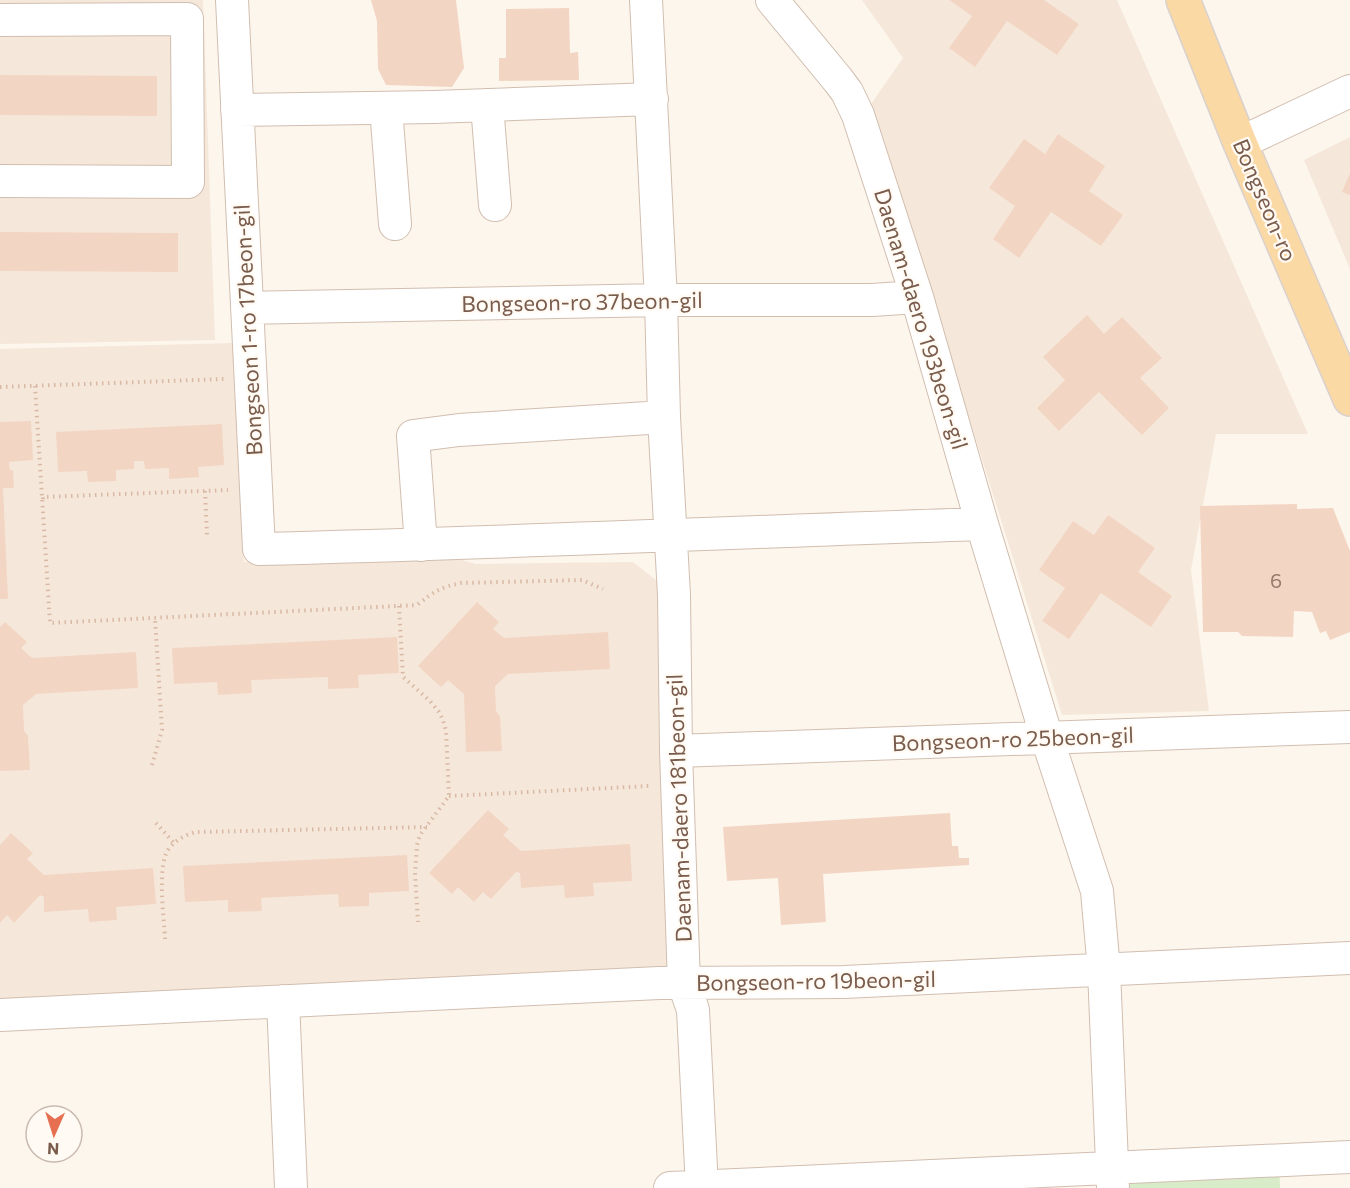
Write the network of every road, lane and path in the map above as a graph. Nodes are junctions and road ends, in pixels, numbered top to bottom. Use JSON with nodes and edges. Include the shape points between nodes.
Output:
{"nodes":[{"id":1,"x":232,"y":0,"type":"edge"},
{"id":2,"x":646,"y":0,"type":"edge"},
{"id":3,"x":772,"y":0,"type":"edge"},
{"id":4,"x":1183,"y":0,"type":"edge"},
{"id":5,"x":0,"y":20,"type":"edge"},
{"id":6,"x":1350,"y":91,"type":"edge"},
{"id":7,"x":652,"y":99,"type":"junction"},
{"id":8,"x":487,"y":105,"type":"junction"},
{"id":9,"x":386,"y":108,"type":"junction"},
{"id":10,"x":237,"y":110,"type":"junction"},
{"id":11,"x":1240,"y":143,"type":"junction"},
{"id":12,"x":0,"y":181,"type":"edge"},
{"id":13,"x":495,"y":205,"type":"dead end"},
{"id":14,"x":395,"y":224,"type":"dead end"},
{"id":15,"x":917,"y":297,"type":"junction"},
{"id":16,"x":661,"y":300,"type":"junction"},
{"id":17,"x":247,"y":308,"type":"junction"},
{"id":18,"x":250,"y":378,"type":"junction"},
{"id":19,"x":0,"y":387,"type":"edge"},
{"id":20,"x":1350,"y":399,"type":"edge"},
{"id":21,"x":664,"y":417,"type":"junction"},
{"id":22,"x":256,"y":488,"type":"junction"},
{"id":23,"x":205,"y":491,"type":"junction"},
{"id":24,"x":43,"y":501,"type":"dead end"},
{"id":25,"x":982,"y":524,"type":"junction"},
{"id":26,"x":207,"y":535,"type":"dead end"},
{"id":27,"x":670,"y":535,"type":"junction"},
{"id":28,"x":421,"y":545,"type":"junction"},
{"id":29,"x":399,"y":606,"type":"dead end"},
{"id":30,"x":154,"y":618,"type":"dead end"},
{"id":31,"x":1350,"y":727,"type":"edge"},
{"id":32,"x":1047,"y":738,"type":"junction"},
{"id":33,"x":676,"y":751,"type":"junction"},
{"id":34,"x":152,"y":765,"type":"dead end"},
{"id":35,"x":677,"y":784,"type":"junction"},
{"id":36,"x":449,"y":796,"type":"junction"},
{"id":37,"x":156,"y":823,"type":"dead end"},
{"id":38,"x":427,"y":827,"type":"junction"},
{"id":39,"x":174,"y":843,"type":"junction"},
{"id":40,"x":418,"y":922,"type":"dead end"},
{"id":41,"x":165,"y":939,"type":"dead end"},
{"id":42,"x":1350,"y":958,"type":"edge"},
{"id":43,"x":1104,"y":970,"type":"junction"},
{"id":44,"x":684,"y":984,"type":"junction"},
{"id":45,"x":283,"y":1001,"type":"junction"},
{"id":46,"x":0,"y":1015,"type":"edge"},
{"id":47,"x":1338,"y":1158,"type":"edge"},
{"id":48,"x":1113,"y":1178,"type":"edge"},
{"id":49,"x":702,"y":1187,"type":"edge"},
{"id":50,"x":291,"y":1188,"type":"edge"},
{"id":51,"x":670,"y":1188,"type":"edge"}],
"edges":[{"from":1,"to":10,"type":"street","name":"Bongseon 1-ro 17beon-gil"},
{"from":2,"to":7,"type":"street","name":"Daenam-daero 181beon-gil"},
{"from":3,"to":15,"type":"street","name":"Daenam-daero 193beon-gil","via":[[847,92]]},
{"from":4,"to":11,"type":"main road","name":"Bongseon-ro"},
{"from":5,"to":12,"type":"street","via":[[187,19],[188,182]]},
{"from":6,"to":11,"type":"street"},
{"from":7,"to":8,"type":"street"},
{"from":7,"to":16,"type":"street","name":"Daenam-daero 181beon-gil"},
{"from":8,"to":9,"type":"street"},
{"from":8,"to":13,"type":"street"},
{"from":9,"to":10,"type":"street"},
{"from":9,"to":14,"type":"street"},
{"from":10,"to":17,"type":"street","name":"Bongseon 1-ro 17beon-gil"},
{"from":11,"to":20,"type":"main road","name":"Bongseon-ro"},
{"from":15,"to":16,"type":"street","name":"Bongseon-ro 37beon-gil"},
{"from":15,"to":25,"type":"street","name":"Daenam-daero 193beon-gil"},
{"from":16,"to":17,"type":"street","name":"Bongseon-ro 37beon-gil"},
{"from":16,"to":21,"type":"street","name":"Daenam-daero 181beon-gil"},
{"from":17,"to":18,"type":"street","name":"Bongseon 1-ro 17beon-gil"},
{"from":18,"to":19,"type":"path"},
{"from":18,"to":22,"type":"street","name":"Bongseon 1-ro 17beon-gil"},
{"from":21,"to":27,"type":"street","name":"Daenam-daero 181beon-gil"},
{"from":21,"to":28,"type":"street","via":[[413,436]]},
{"from":22,"to":23,"type":"path"},
{"from":22,"to":28,"type":"street","name":"Bongseon 1-ro 17beon-gil","via":[[259,549]]},
{"from":23,"to":24,"type":"path","via":[[43,497]]},
{"from":23,"to":26,"type":"path"},
{"from":25,"to":27,"type":"street"},
{"from":25,"to":32,"type":"street","name":"Daenam-daero 193beon-gil"},
{"from":27,"to":28,"type":"street"},
{"from":27,"to":33,"type":"street","name":"Daenam-daero 181beon-gil"},
{"from":29,"to":36,"type":"path","via":[[403,677],[430,701],[443,720]]},
{"from":30,"to":34,"type":"path","via":[[162,730]]},
{"from":31,"to":32,"type":"street","name":"Bongseon-ro 25beon-gil"},
{"from":32,"to":33,"type":"street","name":"Bongseon-ro 25beon-gil"},
{"from":32,"to":43,"type":"street","name":"Daenam-daero 193beon-gil","via":[[1097,891]]},
{"from":33,"to":35,"type":"street","name":"Daenam-daero 181beon-gil"},
{"from":35,"to":36,"type":"path"},
{"from":35,"to":44,"type":"street","name":"Daenam-daero 181beon-gil"},
{"from":36,"to":38,"type":"path"},
{"from":37,"to":39,"type":"path"},
{"from":38,"to":39,"type":"path","via":[[195,832]]},
{"from":38,"to":40,"type":"path","via":[[420,835],[416,855]]},
{"from":39,"to":41,"type":"path","via":[[165,854],[163,868]]},
{"from":42,"to":43,"type":"street","name":"Bongseon-ro 19beon-gil"},
{"from":43,"to":44,"type":"street","name":"Bongseon-ro 19beon-gil","via":[[844,982]]},
{"from":43,"to":48,"type":"street","name":"Daenam-daero 193beon-gil"},
{"from":44,"to":45,"type":"street","name":"Bongseon-ro 19beon-gil"},
{"from":44,"to":49,"type":"street","name":"Daenam-daero 181beon-gil","via":[[693,1010]]},
{"from":45,"to":46,"type":"street","name":"Bongseon-ro 19beon-gil"},
{"from":45,"to":50,"type":"street"},
{"from":47,"to":48,"type":"street"},
{"from":48,"to":49,"type":"street","via":[[914,1177]]},
{"from":49,"to":51,"type":"street"}]}
